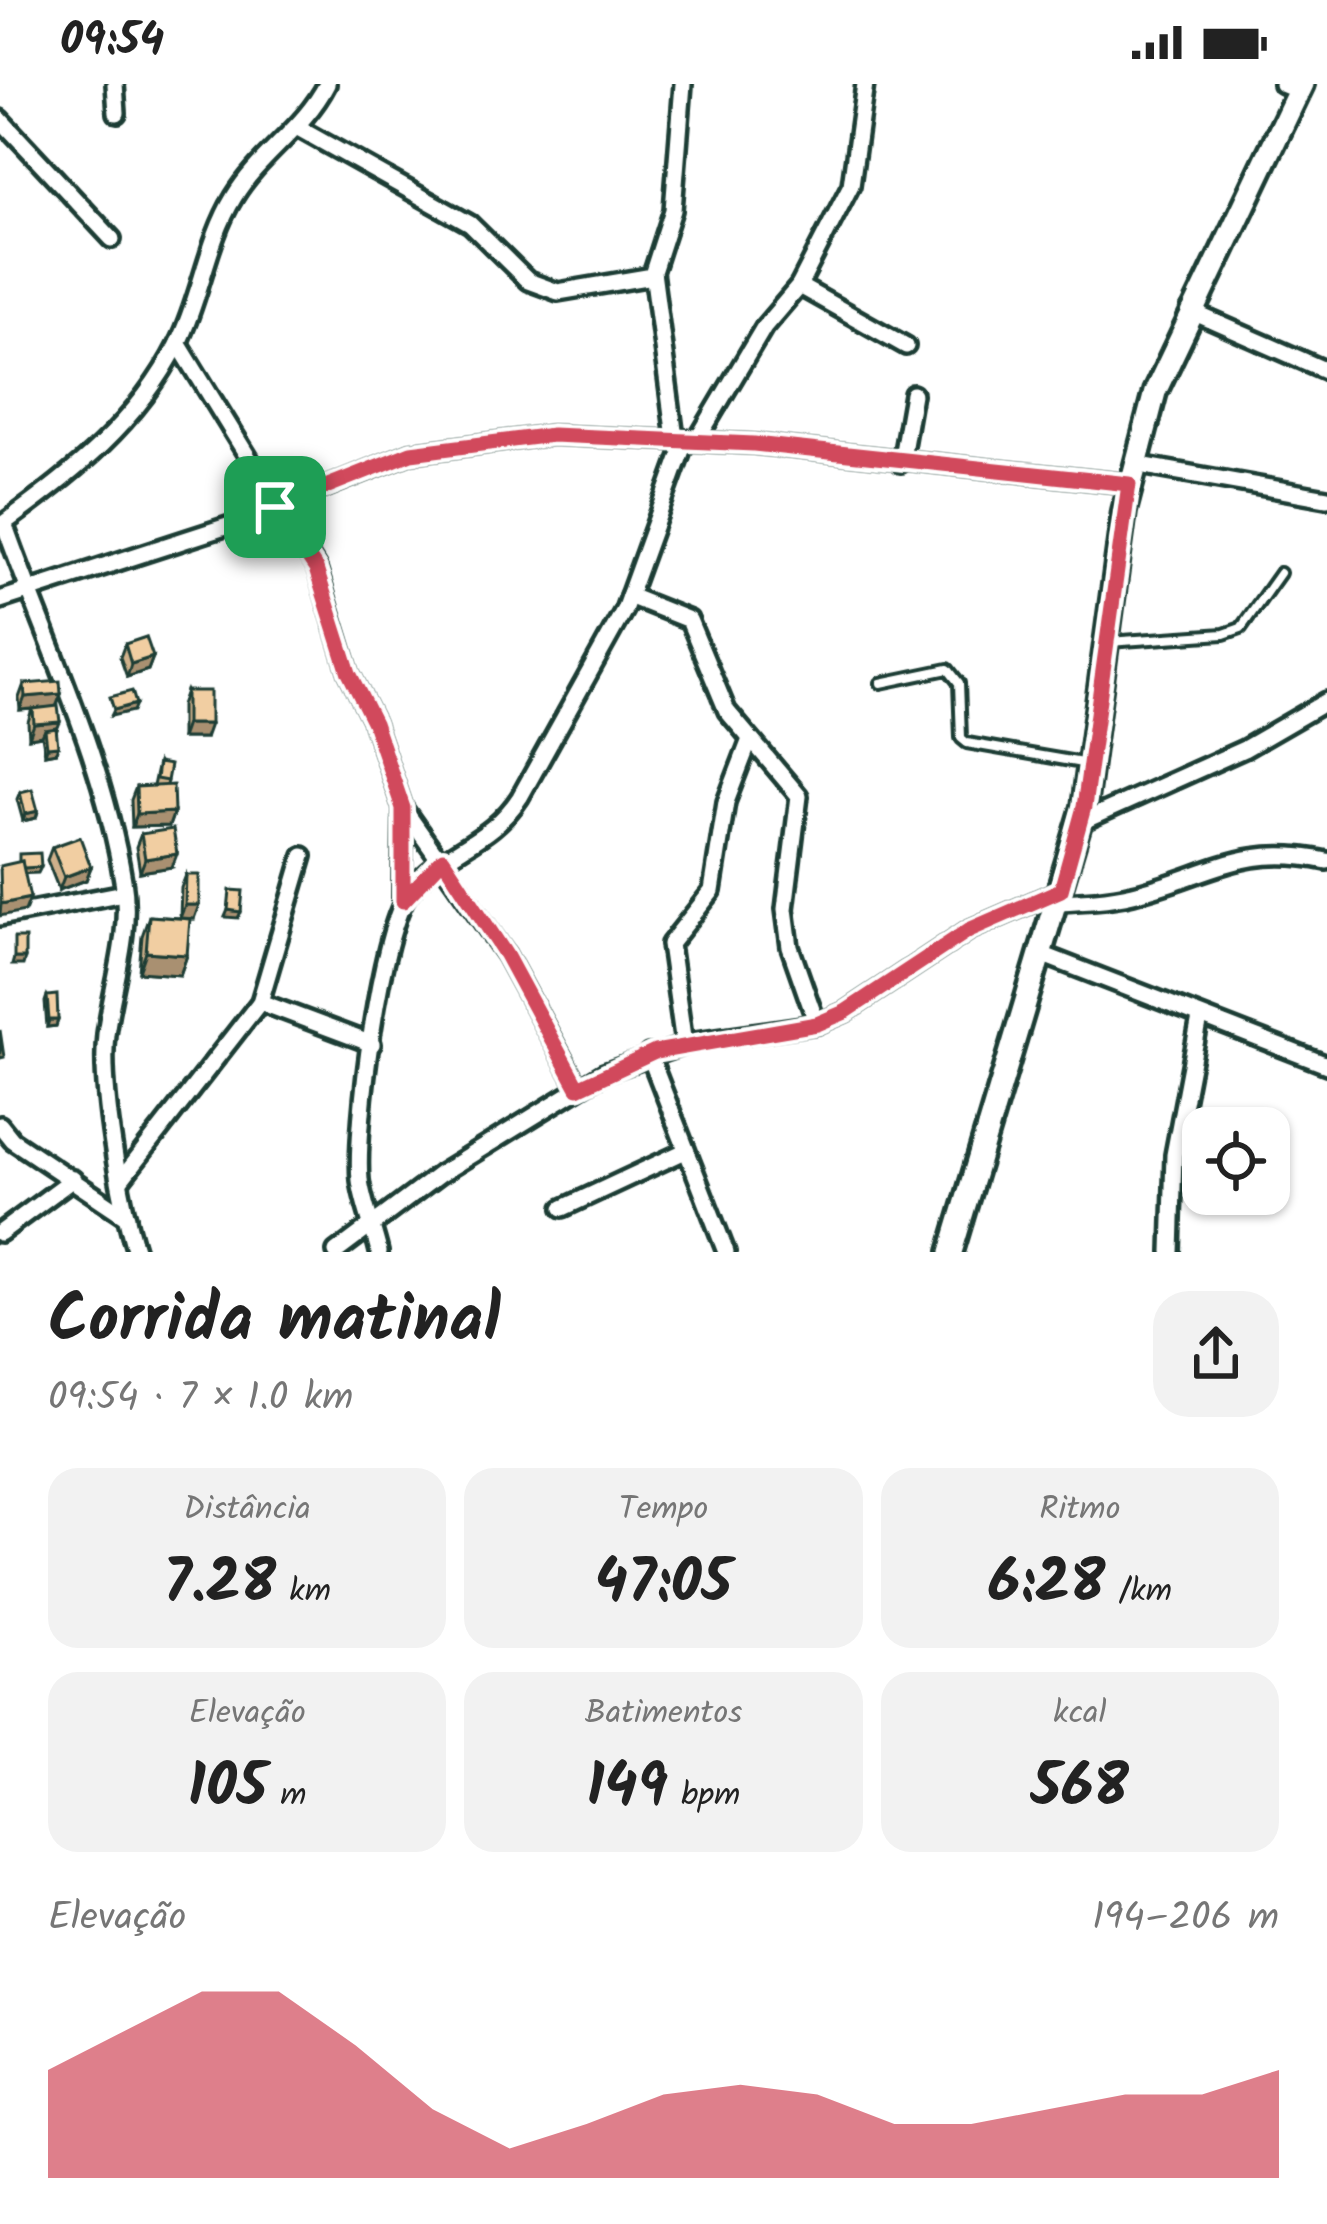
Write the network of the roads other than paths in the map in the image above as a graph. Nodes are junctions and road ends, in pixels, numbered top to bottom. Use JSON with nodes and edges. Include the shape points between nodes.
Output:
{"nodes":[{"id":1,"x":115,"y":84,"type":"edge"},
{"id":2,"x":327,"y":84,"type":"edge"},
{"id":3,"x":683,"y":84,"type":"edge"},
{"id":4,"x":865,"y":84,"type":"edge"},
{"id":5,"x":1294,"y":86,"type":"edge"},
{"id":6,"x":117,"y":113,"type":"dead end"},
{"id":7,"x":0,"y":119,"type":"edge"},
{"id":8,"x":298,"y":128,"type":"junction"},
{"id":9,"x":112,"y":239,"type":"dead end"},
{"id":10,"x":653,"y":276,"type":"junction"},
{"id":11,"x":799,"y":286,"type":"junction"},
{"id":12,"x":1190,"y":311,"type":"junction"},
{"id":13,"x":178,"y":343,"type":"junction"},
{"id":14,"x":906,"y":346,"type":"dead end"},
{"id":15,"x":1327,"y":371,"type":"edge"},
{"id":16,"x":913,"y":394,"type":"dead end"},
{"id":17,"x":686,"y":439,"type":"junction"},
{"id":18,"x":901,"y":463,"type":"junction"},
{"id":19,"x":1131,"y":474,"type":"junction"},
{"id":20,"x":1327,"y":498,"type":"edge"},
{"id":21,"x":275,"y":507,"type":"junction"},
{"id":22,"x":2,"y":524,"type":"edge"},
{"id":23,"x":1280,"y":573,"type":"dead end"},
{"id":24,"x":27,"y":590,"type":"junction"},
{"id":25,"x":629,"y":596,"type":"junction"},
{"id":26,"x":0,"y":600,"type":"edge"},
{"id":27,"x":1106,"y":642,"type":"junction"},
{"id":28,"x":881,"y":683,"type":"dead end"},
{"id":29,"x":1327,"y":701,"type":"edge"},
{"id":30,"x":749,"y":742,"type":"junction"},
{"id":31,"x":1090,"y":764,"type":"junction"},
{"id":32,"x":403,"y":808,"type":"junction"},
{"id":33,"x":1079,"y":823,"type":"junction"},
{"id":34,"x":303,"y":856,"type":"dead end"},
{"id":35,"x":443,"y":859,"type":"junction"},
{"id":36,"x":1327,"y":861,"type":"edge"},
{"id":37,"x":124,"y":893,"type":"junction"},
{"id":38,"x":1059,"y":896,"type":"junction"},
{"id":39,"x":403,"y":901,"type":"junction"},
{"id":40,"x":0,"y":917,"type":"edge"},
{"id":41,"x":1041,"y":954,"type":"junction"},
{"id":42,"x":260,"y":1002,"type":"junction"},
{"id":43,"x":1200,"y":1018,"type":"junction"},
{"id":44,"x":817,"y":1024,"type":"junction"},
{"id":45,"x":372,"y":1044,"type":"junction"},
{"id":46,"x":684,"y":1044,"type":"junction"},
{"id":47,"x":649,"y":1054,"type":"junction"},
{"id":48,"x":1327,"y":1065,"type":"edge"},
{"id":49,"x":578,"y":1088,"type":"junction"},
{"id":50,"x":0,"y":1125,"type":"edge"},
{"id":51,"x":6,"y":1140,"type":"edge"},
{"id":52,"x":683,"y":1153,"type":"junction"},
{"id":53,"x":73,"y":1179,"type":"junction"},
{"id":54,"x":122,"y":1180,"type":"junction"},
{"id":55,"x":563,"y":1208,"type":"dead end"},
{"id":56,"x":127,"y":1217,"type":"junction"},
{"id":57,"x":373,"y":1224,"type":"junction"},
{"id":58,"x":0,"y":1233,"type":"edge"},
{"id":59,"x":136,"y":1252,"type":"edge"},
{"id":60,"x":336,"y":1252,"type":"edge"},
{"id":61,"x":379,"y":1252,"type":"edge"},
{"id":62,"x":726,"y":1252,"type":"edge"},
{"id":63,"x":951,"y":1252,"type":"edge"},
{"id":64,"x":1171,"y":1252,"type":"edge"}],
"edges":[{"from":1,"to":6,"type":"street"},
{"from":2,"to":8,"type":"street"},
{"from":3,"to":10,"type":"street","via":[[673,210]]},
{"from":4,"to":11,"type":"street","via":[[851,185]]},
{"from":5,"to":12,"type":"street"},
{"from":7,"to":9,"type":"street"},
{"from":8,"to":10,"type":"street","via":[[470,224],[542,290]]},
{"from":8,"to":13,"type":"street","via":[[235,194]]},
{"from":10,"to":17,"type":"street"},
{"from":11,"to":14,"type":"street"},
{"from":11,"to":17,"type":"street"},
{"from":12,"to":15,"type":"street"},
{"from":12,"to":19,"type":"street"},
{"from":13,"to":21,"type":"street"},
{"from":13,"to":22,"type":"street","via":[[111,438]]},
{"from":16,"to":18,"type":"street"},
{"from":17,"to":18,"type":"street"},
{"from":17,"to":21,"type":"street","via":[[552,435],[437,447]]},
{"from":17,"to":25,"type":"street"},
{"from":18,"to":19,"type":"street"},
{"from":19,"to":20,"type":"street"},
{"from":19,"to":27,"type":"street"},
{"from":21,"to":24,"type":"street"},
{"from":21,"to":32,"type":"street","via":[[316,569]]},
{"from":22,"to":24,"type":"street"},
{"from":23,"to":27,"type":"lane","via":[[1241,628]]},
{"from":24,"to":26,"type":"street"},
{"from":24,"to":37,"type":"street","via":[[64,677]]},
{"from":25,"to":30,"type":"street","via":[[689,620],[727,711]]},
{"from":25,"to":35,"type":"street","via":[[501,825]]},
{"from":27,"to":31,"type":"street"},
{"from":28,"to":31,"type":"lane","via":[[948,669],[959,682],[968,743]]},
{"from":29,"to":33,"type":"street","via":[[1244,749]]},
{"from":30,"to":44,"type":"street","via":[[799,796],[785,909]]},
{"from":30,"to":46,"type":"street","via":[[726,802],[712,891],[670,944]]},
{"from":31,"to":33,"type":"street"},
{"from":32,"to":35,"type":"street"},
{"from":32,"to":39,"type":"street"},
{"from":33,"to":38,"type":"street"},
{"from":34,"to":42,"type":"street"},
{"from":35,"to":39,"type":"street"},
{"from":35,"to":49,"type":"street"},
{"from":36,"to":38,"type":"street","via":[[1245,858],[1135,894]]},
{"from":37,"to":40,"type":"street"},
{"from":37,"to":54,"type":"street","via":[[125,933],[105,1041]]},
{"from":38,"to":41,"type":"street"},
{"from":38,"to":44,"type":"street","via":[[969,930]]},
{"from":39,"to":45,"type":"street"},
{"from":41,"to":43,"type":"street"},
{"from":41,"to":63,"type":"street"},
{"from":42,"to":45,"type":"street"},
{"from":42,"to":54,"type":"street"},
{"from":43,"to":48,"type":"street"},
{"from":43,"to":64,"type":"street","via":[[1174,1155]]},
{"from":44,"to":46,"type":"street"},
{"from":45,"to":57,"type":"street","via":[[360,1181]]},
{"from":46,"to":47,"type":"street"},
{"from":47,"to":49,"type":"street"},
{"from":47,"to":52,"type":"street"},
{"from":49,"to":57,"type":"street"},
{"from":50,"to":51,"type":"street"},
{"from":51,"to":53,"type":"street"},
{"from":52,"to":55,"type":"street"},
{"from":52,"to":62,"type":"street"},
{"from":53,"to":56,"type":"street"},
{"from":53,"to":58,"type":"street"},
{"from":54,"to":56,"type":"street"},
{"from":56,"to":59,"type":"street"},
{"from":57,"to":60,"type":"street"},
{"from":57,"to":61,"type":"street"}]}
